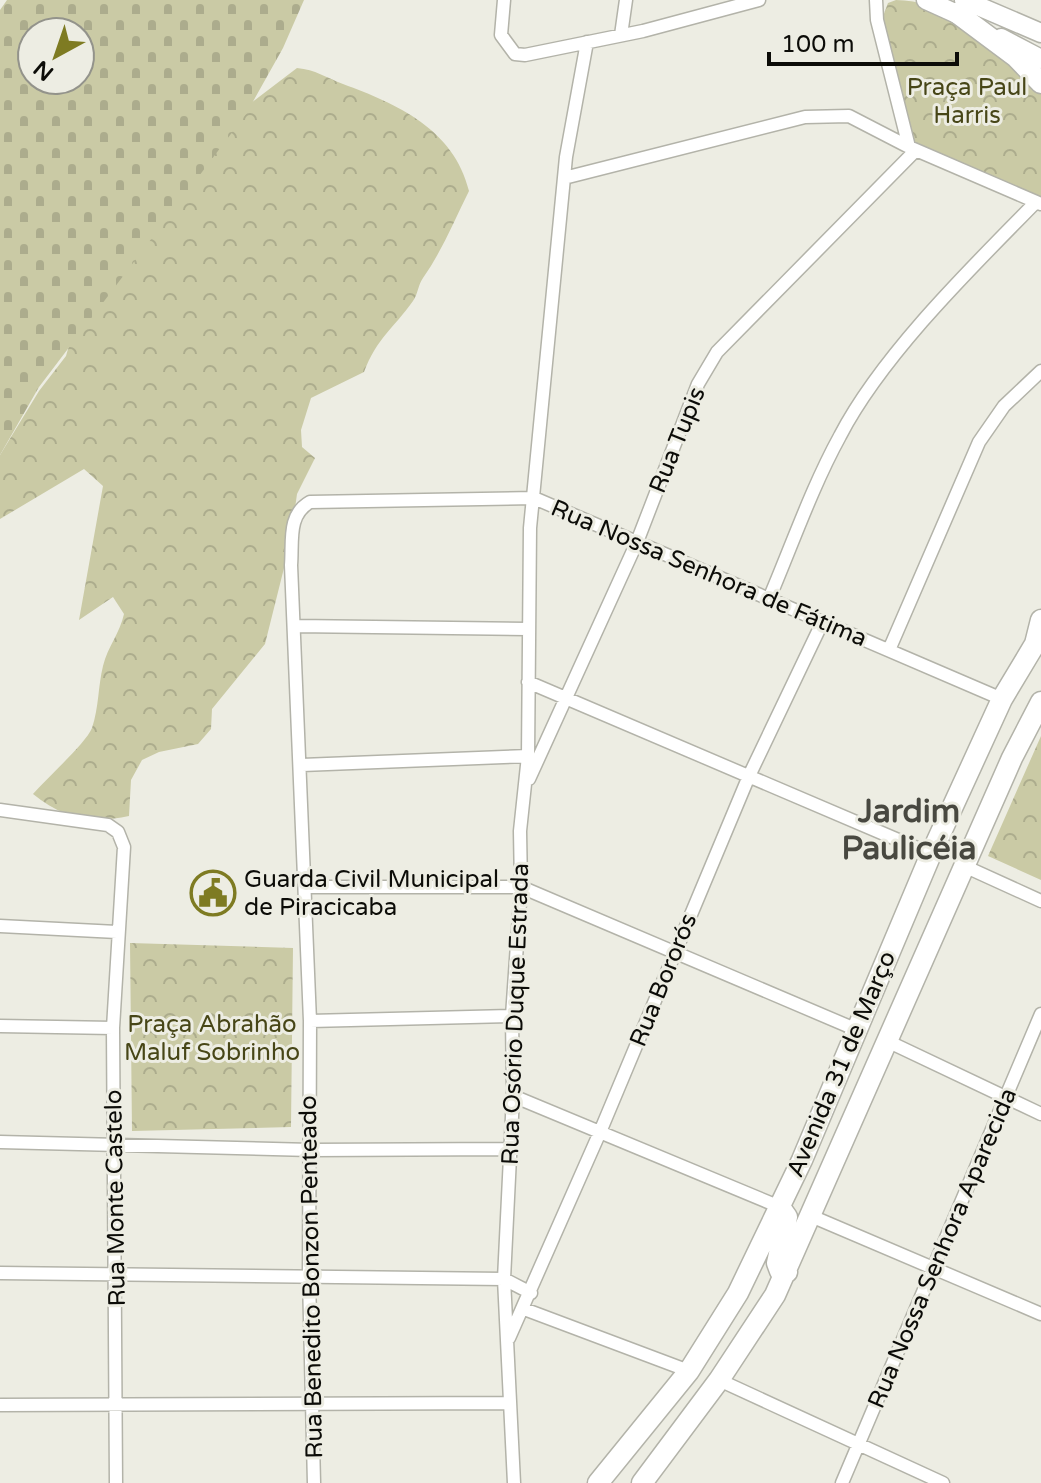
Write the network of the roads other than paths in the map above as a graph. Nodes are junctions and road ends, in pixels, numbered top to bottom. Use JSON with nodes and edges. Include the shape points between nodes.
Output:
{"nodes":[{"id":1,"x":504,"y":0,"type":"edge"},
{"id":2,"x":626,"y":0,"type":"edge"},
{"id":3,"x":759,"y":0,"type":"edge"},
{"id":4,"x":876,"y":0,"type":"edge"},
{"id":5,"x":926,"y":0,"type":"edge"},
{"id":6,"x":961,"y":7,"type":"edge"},
{"id":7,"x":1041,"y":33,"type":"edge"},
{"id":8,"x":621,"y":35,"type":"junction"},
{"id":9,"x":587,"y":42,"type":"junction"},
{"id":10,"x":1041,"y":59,"type":"edge"},
{"id":11,"x":1041,"y":83,"type":"edge"},
{"id":12,"x":913,"y":148,"type":"junction"},
{"id":13,"x":564,"y":178,"type":"junction"},
{"id":14,"x":1039,"y":203,"type":"edge"},
{"id":15,"x":1041,"y":371,"type":"edge"},
{"id":16,"x":534,"y":498,"type":"junction"},
{"id":17,"x":310,"y":502,"type":"joint"},
{"id":18,"x":637,"y":542,"type":"junction"},
{"id":19,"x":769,"y":599,"type":"junction"},
{"id":20,"x":1041,"y":620,"type":"edge"},
{"id":21,"x":823,"y":621,"type":"junction"},
{"id":22,"x":296,"y":626,"type":"junction"},
{"id":23,"x":527,"y":629,"type":"junction"},
{"id":24,"x":1034,"y":647,"type":"edge"},
{"id":25,"x":889,"y":650,"type":"junction"},
{"id":26,"x":528,"y":682,"type":"junction"},
{"id":27,"x":569,"y":696,"type":"junction"},
{"id":28,"x":1002,"y":699,"type":"junction"},
{"id":29,"x":1041,"y":702,"type":"edge"},
{"id":30,"x":528,"y":756,"type":"junction"},
{"id":31,"x":1012,"y":758,"type":"junction"},
{"id":32,"x":302,"y":765,"type":"junction"},
{"id":33,"x":749,"y":776,"type":"junction"},
{"id":34,"x":524,"y":789,"type":"junction"},
{"id":35,"x":0,"y":810,"type":"edge"},
{"id":36,"x":931,"y":854,"type":"junction"},
{"id":37,"x":964,"y":866,"type":"junction"},
{"id":38,"x":305,"y":887,"type":"junction"},
{"id":39,"x":521,"y":887,"type":"junction"},
{"id":40,"x":1041,"y":901,"type":"edge"},
{"id":41,"x":0,"y":926,"type":"edge"},
{"id":42,"x":117,"y":932,"type":"junction"},
{"id":43,"x":673,"y":953,"type":"junction"},
{"id":44,"x":1041,"y":1014,"type":"edge"},
{"id":45,"x":512,"y":1016,"type":"junction"},
{"id":46,"x":310,"y":1021,"type":"junction"},
{"id":47,"x":0,"y":1026,"type":"edge"},
{"id":48,"x":113,"y":1028,"type":"junction"},
{"id":49,"x":855,"y":1029,"type":"junction"},
{"id":50,"x":887,"y":1041,"type":"junction"},
{"id":51,"x":513,"y":1096,"type":"junction"},
{"id":52,"x":1005,"y":1098,"type":"junction"},
{"id":53,"x":1041,"y":1114,"type":"edge"},
{"id":54,"x":600,"y":1132,"type":"junction"},
{"id":55,"x":0,"y":1142,"type":"edge"},
{"id":56,"x":115,"y":1147,"type":"junction"},
{"id":57,"x":511,"y":1149,"type":"junction"},
{"id":58,"x":311,"y":1150,"type":"junction"},
{"id":59,"x":802,"y":1160,"type":"junction"},
{"id":60,"x":828,"y":1177,"type":"junction"},
{"id":61,"x":780,"y":1207,"type":"junction"},
{"id":62,"x":811,"y":1216,"type":"junction"},
{"id":63,"x":933,"y":1268,"type":"junction"},
{"id":64,"x":787,"y":1272,"type":"junction"},
{"id":65,"x":0,"y":1273,"type":"edge"},
{"id":66,"x":117,"y":1277,"type":"junction"},
{"id":67,"x":309,"y":1278,"type":"junction"},
{"id":68,"x":504,"y":1279,"type":"junction"},
{"id":69,"x":531,"y":1293,"type":"junction"},
{"id":70,"x":524,"y":1309,"type":"junction"},
{"id":71,"x":1041,"y":1314,"type":"edge"},
{"id":72,"x":508,"y":1341,"type":"junction"},
{"id":73,"x":689,"y":1371,"type":"junction"},
{"id":74,"x":719,"y":1380,"type":"junction"},
{"id":75,"x":509,"y":1403,"type":"junction"},
{"id":76,"x":0,"y":1405,"type":"edge"},
{"id":77,"x":116,"y":1405,"type":"junction"},
{"id":78,"x":313,"y":1406,"type":"junction"},
{"id":79,"x":858,"y":1445,"type":"junction"},
{"id":80,"x":116,"y":1483,"type":"edge"},
{"id":81,"x":314,"y":1483,"type":"edge"},
{"id":82,"x":514,"y":1483,"type":"edge"},
{"id":83,"x":598,"y":1483,"type":"edge"},
{"id":84,"x":642,"y":1483,"type":"edge"},
{"id":85,"x":842,"y":1483,"type":"edge"},
{"id":86,"x":943,"y":1483,"type":"edge"}],
"edges":[{"from":1,"to":9,"type":"street","via":[[501,35],[515,54]]},
{"from":2,"to":8,"type":"street"},
{"from":3,"to":8,"type":"street"},
{"from":4,"to":12,"type":"street"},
{"from":5,"to":6,"type":"main road"},
{"from":6,"to":7,"type":"main road"},
{"from":6,"to":10,"type":"main road"},
{"from":6,"to":11,"type":"main road"},
{"from":8,"to":9,"type":"street"},
{"from":9,"to":13,"type":"street","name":"Rua Osório Duque Estrada"},
{"from":12,"to":13,"type":"street","via":[[849,116],[805,117]]},
{"from":12,"to":14,"type":"street"},
{"from":12,"to":18,"type":"street","name":"Rua Tupis","via":[[717,352],[698,384]]},
{"from":13,"to":16,"type":"street","name":"Rua Osório Duque Estrada"},
{"from":14,"to":19,"type":"street","via":[[980,259],[861,402],[840,436]]},
{"from":15,"to":25,"type":"street","via":[[1004,406],[979,442]]},
{"from":16,"to":17,"type":"street","name":"Rua Nossa Senhora de Fátima"},
{"from":16,"to":18,"type":"street","name":"Rua Nossa Senhora de Fátima"},
{"from":16,"to":23,"type":"street","name":"Rua Osório Duque Estrada"},
{"from":17,"to":22,"type":"street","name":"Rua Benedito Bonzon Penteado","via":[[293,520]]},
{"from":18,"to":19,"type":"street","name":"Rua Nossa Senhora de Fátima"},
{"from":18,"to":27,"type":"street","name":"Rua Tupis"},
{"from":19,"to":21,"type":"street","name":"Rua Nossa Senhora de Fátima"},
{"from":20,"to":24,"type":"main road","name":"Avenida 31 de Março"},
{"from":21,"to":25,"type":"street","name":"Rua Nossa Senhora de Fátima"},
{"from":21,"to":33,"type":"street","name":"Rua Bororós"},
{"from":22,"to":23,"type":"street"},
{"from":22,"to":32,"type":"street","name":"Rua Benedito Bonzon Penteado"},
{"from":23,"to":26,"type":"street","name":"Rua Osório Duque Estrada"},
{"from":24,"to":28,"type":"main road","name":"Avenida 31 de Março"},
{"from":24,"to":31,"type":"main road","via":[[996,745],[997,751]]},
{"from":25,"to":28,"type":"street","name":"Rua Nossa Senhora de Fátima"},
{"from":26,"to":27,"type":"street"},
{"from":26,"to":30,"type":"street","name":"Rua Osório Duque Estrada"},
{"from":27,"to":33,"type":"street"},
{"from":27,"to":34,"type":"street","name":"Rua Tupis"},
{"from":28,"to":36,"type":"main road","name":"Avenida 31 de Março"},
{"from":29,"to":31,"type":"main road","name":"Avenida 31 de Março"},
{"from":30,"to":32,"type":"street"},
{"from":30,"to":34,"type":"street","name":"Rua Osório Duque Estrada"},
{"from":31,"to":37,"type":"main road","name":"Avenida 31 de Março"},
{"from":32,"to":38,"type":"street","name":"Rua Benedito Bonzon Penteado"},
{"from":33,"to":36,"type":"street"},
{"from":33,"to":43,"type":"street","name":"Rua Bororós"},
{"from":34,"to":39,"type":"street","name":"Rua Osório Duque Estrada"},
{"from":35,"to":42,"type":"street","name":"Rua Monte Castelo","via":[[108,825],[118,832],[124,847]]},
{"from":36,"to":49,"type":"main road","name":"Avenida 31 de Março"},
{"from":37,"to":40,"type":"street"},
{"from":37,"to":50,"type":"main road","name":"Avenida 31 de Março"},
{"from":38,"to":39,"type":"street"},
{"from":38,"to":46,"type":"street","name":"Rua Benedito Bonzon Penteado"},
{"from":39,"to":43,"type":"street"},
{"from":39,"to":45,"type":"street","name":"Rua Osório Duque Estrada"},
{"from":41,"to":42,"type":"street"},
{"from":42,"to":48,"type":"street","name":"Rua Monte Castelo"},
{"from":43,"to":49,"type":"street"},
{"from":43,"to":54,"type":"street","name":"Rua Bororós"},
{"from":44,"to":52,"type":"street","name":"Rua Nossa Senhora Aparecida"},
{"from":45,"to":46,"type":"street"},
{"from":45,"to":51,"type":"street","name":"Rua Osório Duque Estrada"},
{"from":46,"to":58,"type":"street","name":"Rua Benedito Bonzon Penteado"},
{"from":47,"to":48,"type":"street"},
{"from":48,"to":56,"type":"street","name":"Rua Monte Castelo"},
{"from":49,"to":59,"type":"main road","name":"Avenida 31 de Março"},
{"from":50,"to":52,"type":"street"},
{"from":50,"to":60,"type":"main road","name":"Avenida 31 de Março"},
{"from":51,"to":54,"type":"street"},
{"from":51,"to":57,"type":"street","name":"Rua Osório Duque Estrada"},
{"from":52,"to":53,"type":"street"},
{"from":52,"to":63,"type":"street","name":"Rua Nossa Senhora Aparecida"},
{"from":54,"to":61,"type":"street"},
{"from":54,"to":69,"type":"street","name":"Rua Bororós"},
{"from":55,"to":56,"type":"street"},
{"from":56,"to":58,"type":"street"},
{"from":56,"to":66,"type":"street","name":"Rua Monte Castelo"},
{"from":57,"to":58,"type":"street"},
{"from":57,"to":68,"type":"street","name":"Rua Osório Duque Estrada"},
{"from":58,"to":67,"type":"street","name":"Rua Benedito Bonzon Penteado"},
{"from":59,"to":60,"type":"main road"},
{"from":59,"to":61,"type":"main road","name":"Avenida 31 de Março"},
{"from":60,"to":62,"type":"main road","name":"Avenida 31 de Março"},
{"from":61,"to":64,"type":"main road","via":[[787,1217],[777,1263]]},
{"from":61,"to":73,"type":"main road","name":"Avenida 31 de Março","via":[[738,1293]]},
{"from":62,"to":63,"type":"street"},
{"from":62,"to":64,"type":"main road","name":"Avenida 31 de Março"},
{"from":63,"to":71,"type":"street"},
{"from":63,"to":79,"type":"street","name":"Rua Nossa Senhora Aparecida"},
{"from":64,"to":74,"type":"main road","name":"Avenida 31 de Março"},
{"from":65,"to":66,"type":"street"},
{"from":66,"to":67,"type":"street"},
{"from":66,"to":77,"type":"street","name":"Rua Monte Castelo"},
{"from":67,"to":68,"type":"street"},
{"from":67,"to":78,"type":"street","name":"Rua Benedito Bonzon Penteado"},
{"from":68,"to":69,"type":"street"},
{"from":68,"to":72,"type":"street","name":"Rua Osório Duque Estrada"},
{"from":69,"to":70,"type":"street","name":"Rua Bororós"},
{"from":70,"to":72,"type":"street","name":"Rua Bororós"},
{"from":70,"to":73,"type":"street"},
{"from":72,"to":75,"type":"street","name":"Rua Osório Duque Estrada"},
{"from":73,"to":83,"type":"main road","name":"Avenida 31 de Março"},
{"from":74,"to":79,"type":"street"},
{"from":74,"to":84,"type":"main road","name":"Avenida 31 de Março"},
{"from":75,"to":78,"type":"street"},
{"from":75,"to":82,"type":"street","name":"Rua Osório Duque Estrada"},
{"from":76,"to":77,"type":"street"},
{"from":77,"to":78,"type":"street"},
{"from":77,"to":80,"type":"street","name":"Rua Monte Castelo"},
{"from":78,"to":81,"type":"street","name":"Rua Benedito Bonzon Penteado"},
{"from":79,"to":85,"type":"street","name":"Rua Nossa Senhora Aparecida"},
{"from":79,"to":86,"type":"street"}]}
